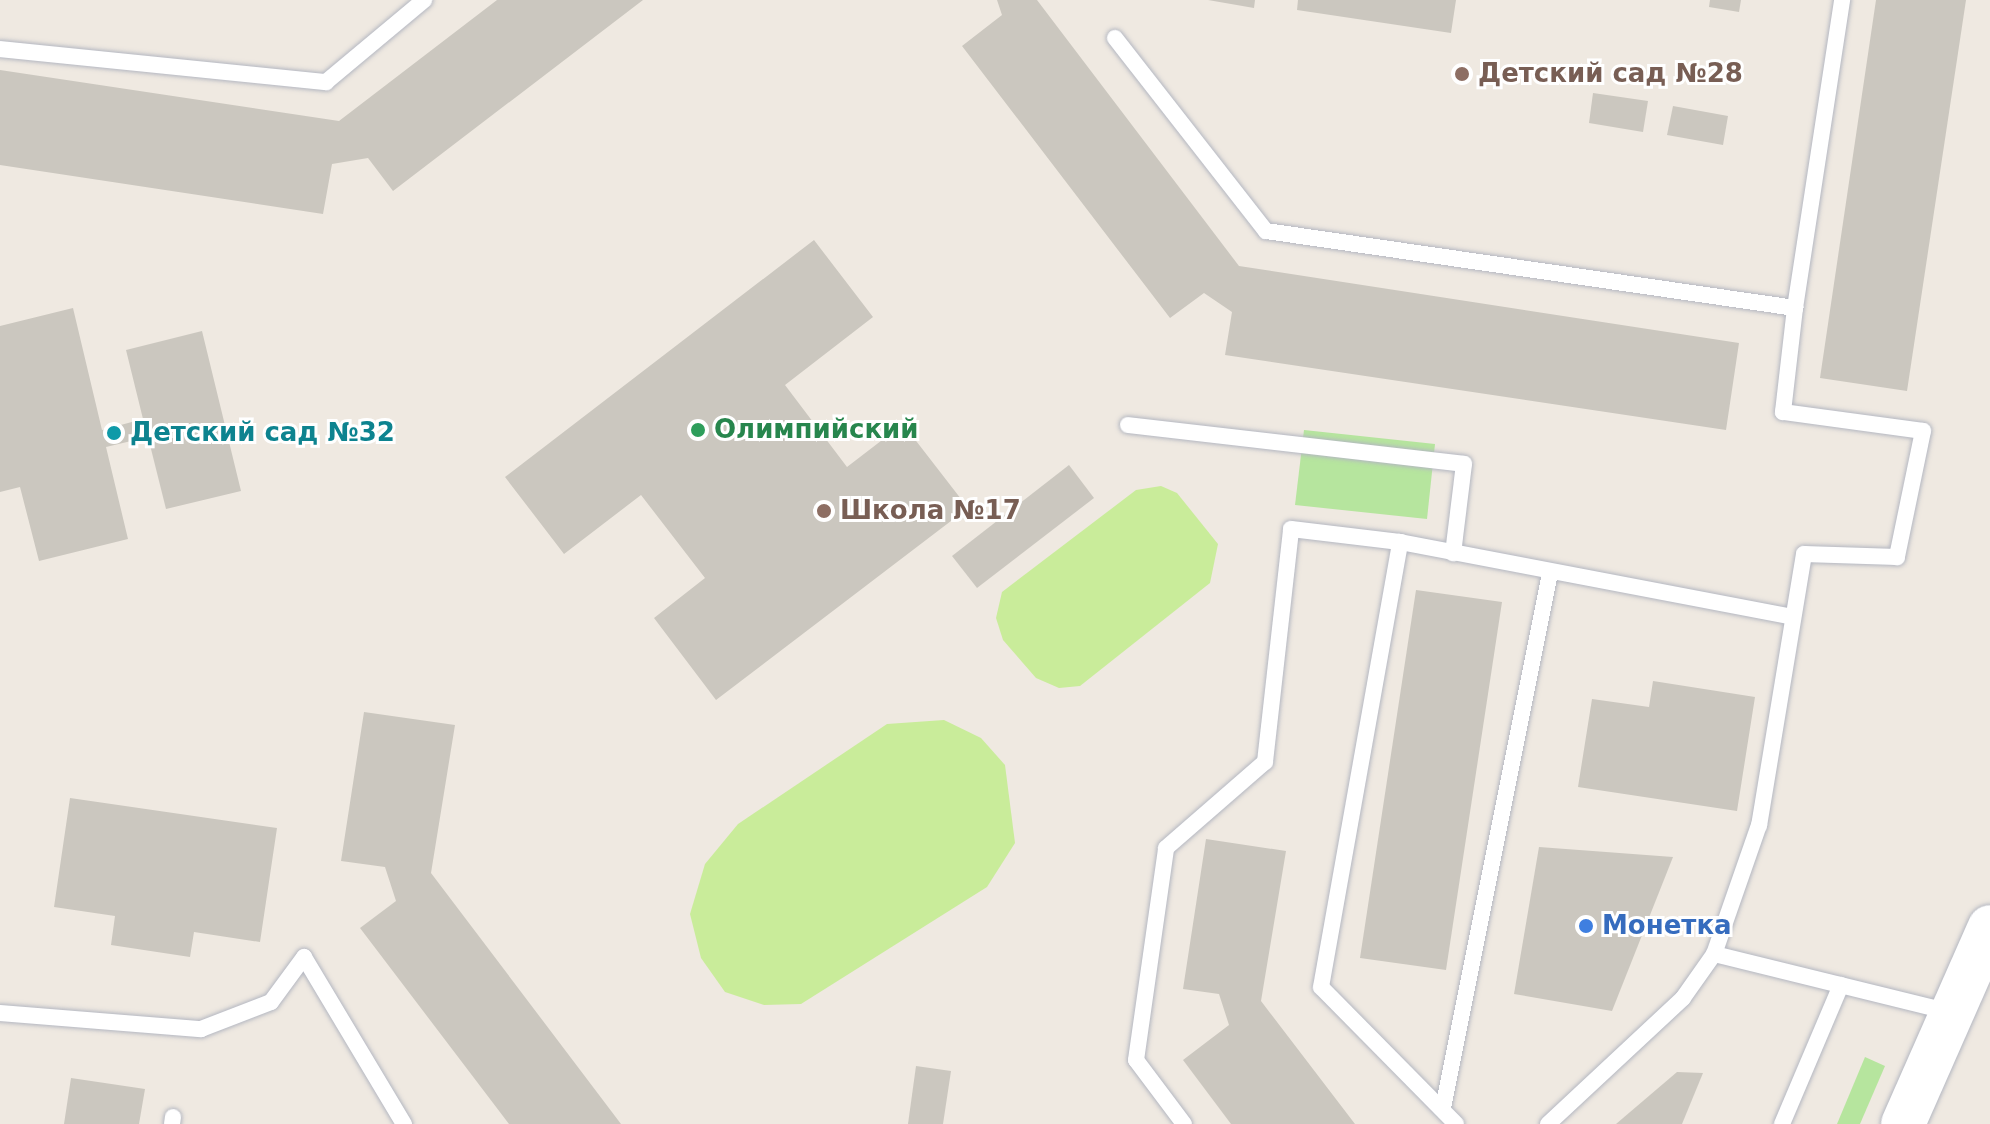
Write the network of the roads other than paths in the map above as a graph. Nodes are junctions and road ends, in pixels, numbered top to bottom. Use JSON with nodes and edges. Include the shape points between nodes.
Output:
{"nodes":[{"id":1,"x":424,"y":0,"type":"edge"},
{"id":2,"x":1842,"y":0,"type":"edge"},
{"id":3,"x":1115,"y":38,"type":"dead end"},
{"id":4,"x":0,"y":49,"type":"edge"},
{"id":5,"x":1795,"y":308,"type":"junction"},
{"id":6,"x":1128,"y":425,"type":"dead end"},
{"id":7,"x":1400,"y":542,"type":"junction"},
{"id":8,"x":1453,"y":553,"type":"junction"},
{"id":9,"x":1550,"y":573,"type":"junction"},
{"id":10,"x":1792,"y":617,"type":"junction"},
{"id":11,"x":1990,"y":927,"type":"edge"},
{"id":12,"x":1714,"y":954,"type":"junction"},
{"id":13,"x":1841,"y":985,"type":"junction"},
{"id":14,"x":0,"y":1013,"type":"edge"},
{"id":15,"x":1952,"y":1013,"type":"junction"},
{"id":16,"x":1443,"y":1108,"type":"junction"},
{"id":17,"x":404,"y":1124,"type":"edge"},
{"id":18,"x":1184,"y":1124,"type":"edge"},
{"id":19,"x":1456,"y":1124,"type":"edge"},
{"id":20,"x":1548,"y":1124,"type":"edge"},
{"id":21,"x":1782,"y":1124,"type":"edge"},
{"id":22,"x":1903,"y":1124,"type":"edge"}],
"edges":[{"from":1,"to":4,"type":"lane","via":[[326,82]]},
{"from":2,"to":5,"type":"lane"},
{"from":3,"to":5,"type":"lane","via":[[1266,231]]},
{"from":5,"to":10,"type":"lane","via":[[1783,412],[1923,431],[1897,557],[1804,554]]},
{"from":6,"to":8,"type":"lane","via":[[1464,464]]},
{"from":7,"to":8,"type":"lane"},
{"from":7,"to":16,"type":"lane","via":[[1321,987]]},
{"from":7,"to":18,"type":"lane","via":[[1291,529],[1265,762],[1166,848],[1136,1060]]},
{"from":8,"to":9,"type":"lane"},
{"from":9,"to":10,"type":"lane"},
{"from":9,"to":16,"type":"lane"},
{"from":10,"to":12,"type":"lane","via":[[1759,825]]},
{"from":11,"to":15,"type":"street"},
{"from":12,"to":13,"type":"lane"},
{"from":12,"to":20,"type":"lane","via":[[1683,998]]},
{"from":13,"to":15,"type":"lane"},
{"from":13,"to":21,"type":"lane"},
{"from":14,"to":17,"type":"lane","via":[[201,1029],[271,1002],[304,957]]},
{"from":15,"to":22,"type":"street"},
{"from":16,"to":19,"type":"lane"}]}
